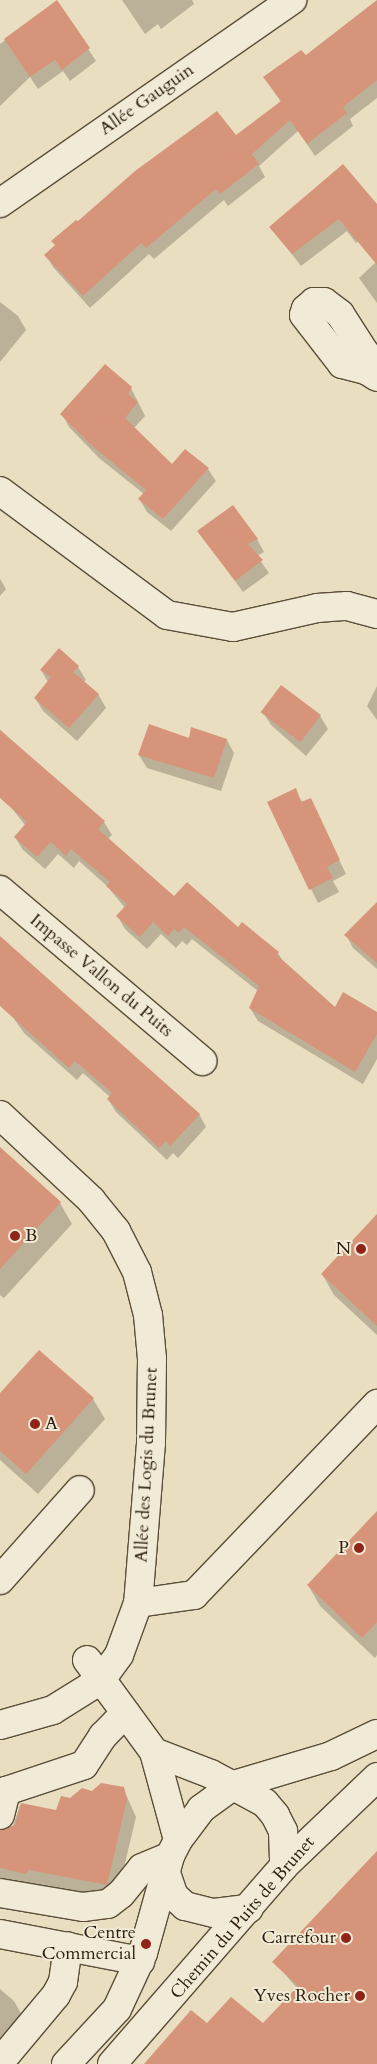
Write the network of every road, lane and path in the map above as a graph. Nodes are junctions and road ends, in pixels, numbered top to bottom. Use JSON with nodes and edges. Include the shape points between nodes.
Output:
{"nodes":[{"id":1,"x":292,"y":0,"type":"edge"},
{"id":2,"x":2,"y":202,"type":"edge"},
{"id":3,"x":0,"y":491,"type":"edge"},
{"id":4,"x":377,"y":614,"type":"edge"},
{"id":5,"x":0,"y":890,"type":"edge"},
{"id":6,"x":202,"y":1061,"type":"dead end"},
{"id":7,"x":0,"y":1115,"type":"edge"},
{"id":8,"x":372,"y":1420,"type":"edge"},
{"id":9,"x":80,"y":1490,"type":"dead end"},
{"id":10,"x":0,"y":1580,"type":"edge"},
{"id":11,"x":138,"y":1603,"type":"junction"},
{"id":12,"x":94,"y":1670,"type":"junction"},
{"id":13,"x":125,"y":1713,"type":"junction"},
{"id":14,"x":0,"y":1725,"type":"edge"},
{"id":15,"x":377,"y":1734,"type":"edge"},
{"id":16,"x":154,"y":1752,"type":"junction"},
{"id":17,"x":377,"y":1777,"type":"edge"},
{"id":18,"x":234,"y":1785,"type":"junction"},
{"id":19,"x":2,"y":1799,"type":"edge"},
{"id":20,"x":171,"y":1856,"type":"junction"},
{"id":21,"x":284,"y":1866,"type":"junction"},
{"id":22,"x":0,"y":1893,"type":"edge"},
{"id":23,"x":249,"y":1909,"type":"junction"},
{"id":24,"x":0,"y":1934,"type":"edge"},
{"id":25,"x":68,"y":1946,"type":"junction"},
{"id":26,"x":140,"y":1961,"type":"junction"},
{"id":27,"x":0,"y":2062,"type":"edge"},
{"id":28,"x":66,"y":2064,"type":"edge"},
{"id":29,"x":112,"y":2064,"type":"edge"}],
"edges":[{"from":1,"to":2,"type":"street","name":"Allée Gauguin"},
{"from":3,"to":4,"type":"street","via":[[167,615],[233,627],[317,608],[347,606]]},
{"from":5,"to":6,"type":"street","name":"Impasse Vallon du Puits"},
{"from":7,"to":11,"type":"street","name":"Allée des Logis du Brunet","via":[[91,1200],[116,1232],[137,1272],[148,1315],[152,1360],[151,1443]]},
{"from":8,"to":11,"type":"street","via":[[194,1595]]},
{"from":9,"to":10,"type":"street"},
{"from":11,"to":12,"type":"street","name":"Allée des Logis du Brunet","via":[[119,1655]]},
{"from":12,"to":13,"type":"street"},
{"from":12,"to":14,"type":"street","name":"Allée des Logis du Brunet","via":[[53,1710]]},
{"from":13,"to":16,"type":"street"},
{"from":13,"to":19,"type":"street","via":[[103,1736],[84,1765]]},
{"from":15,"to":18,"type":"street","via":[[331,1756]]},
{"from":16,"to":18,"type":"street"},
{"from":16,"to":20,"type":"street"},
{"from":17,"to":21,"type":"street","name":"Chemin du Puits de Brunet"},
{"from":18,"to":20,"type":"street","via":[[202,1808]]},
{"from":18,"to":21,"type":"street","via":[[265,1803],[275,1815],[284,1840]]},
{"from":20,"to":22,"type":"street","via":[[142,1868],[121,1894],[108,1904],[83,1907]]},
{"from":20,"to":23,"type":"street","via":[[174,1896],[185,1906],[214,1913]]},
{"from":20,"to":26,"type":"street"},
{"from":21,"to":23,"type":"street","name":"Chemin du Puits de Brunet"},
{"from":23,"to":29,"type":"street","name":"Chemin du Puits de Brunet"},
{"from":24,"to":25,"type":"street"},
{"from":25,"to":26,"type":"street"},
{"from":25,"to":27,"type":"street","via":[[63,1982],[56,1995]]},
{"from":26,"to":28,"type":"street","via":[[117,2009]]}]}
